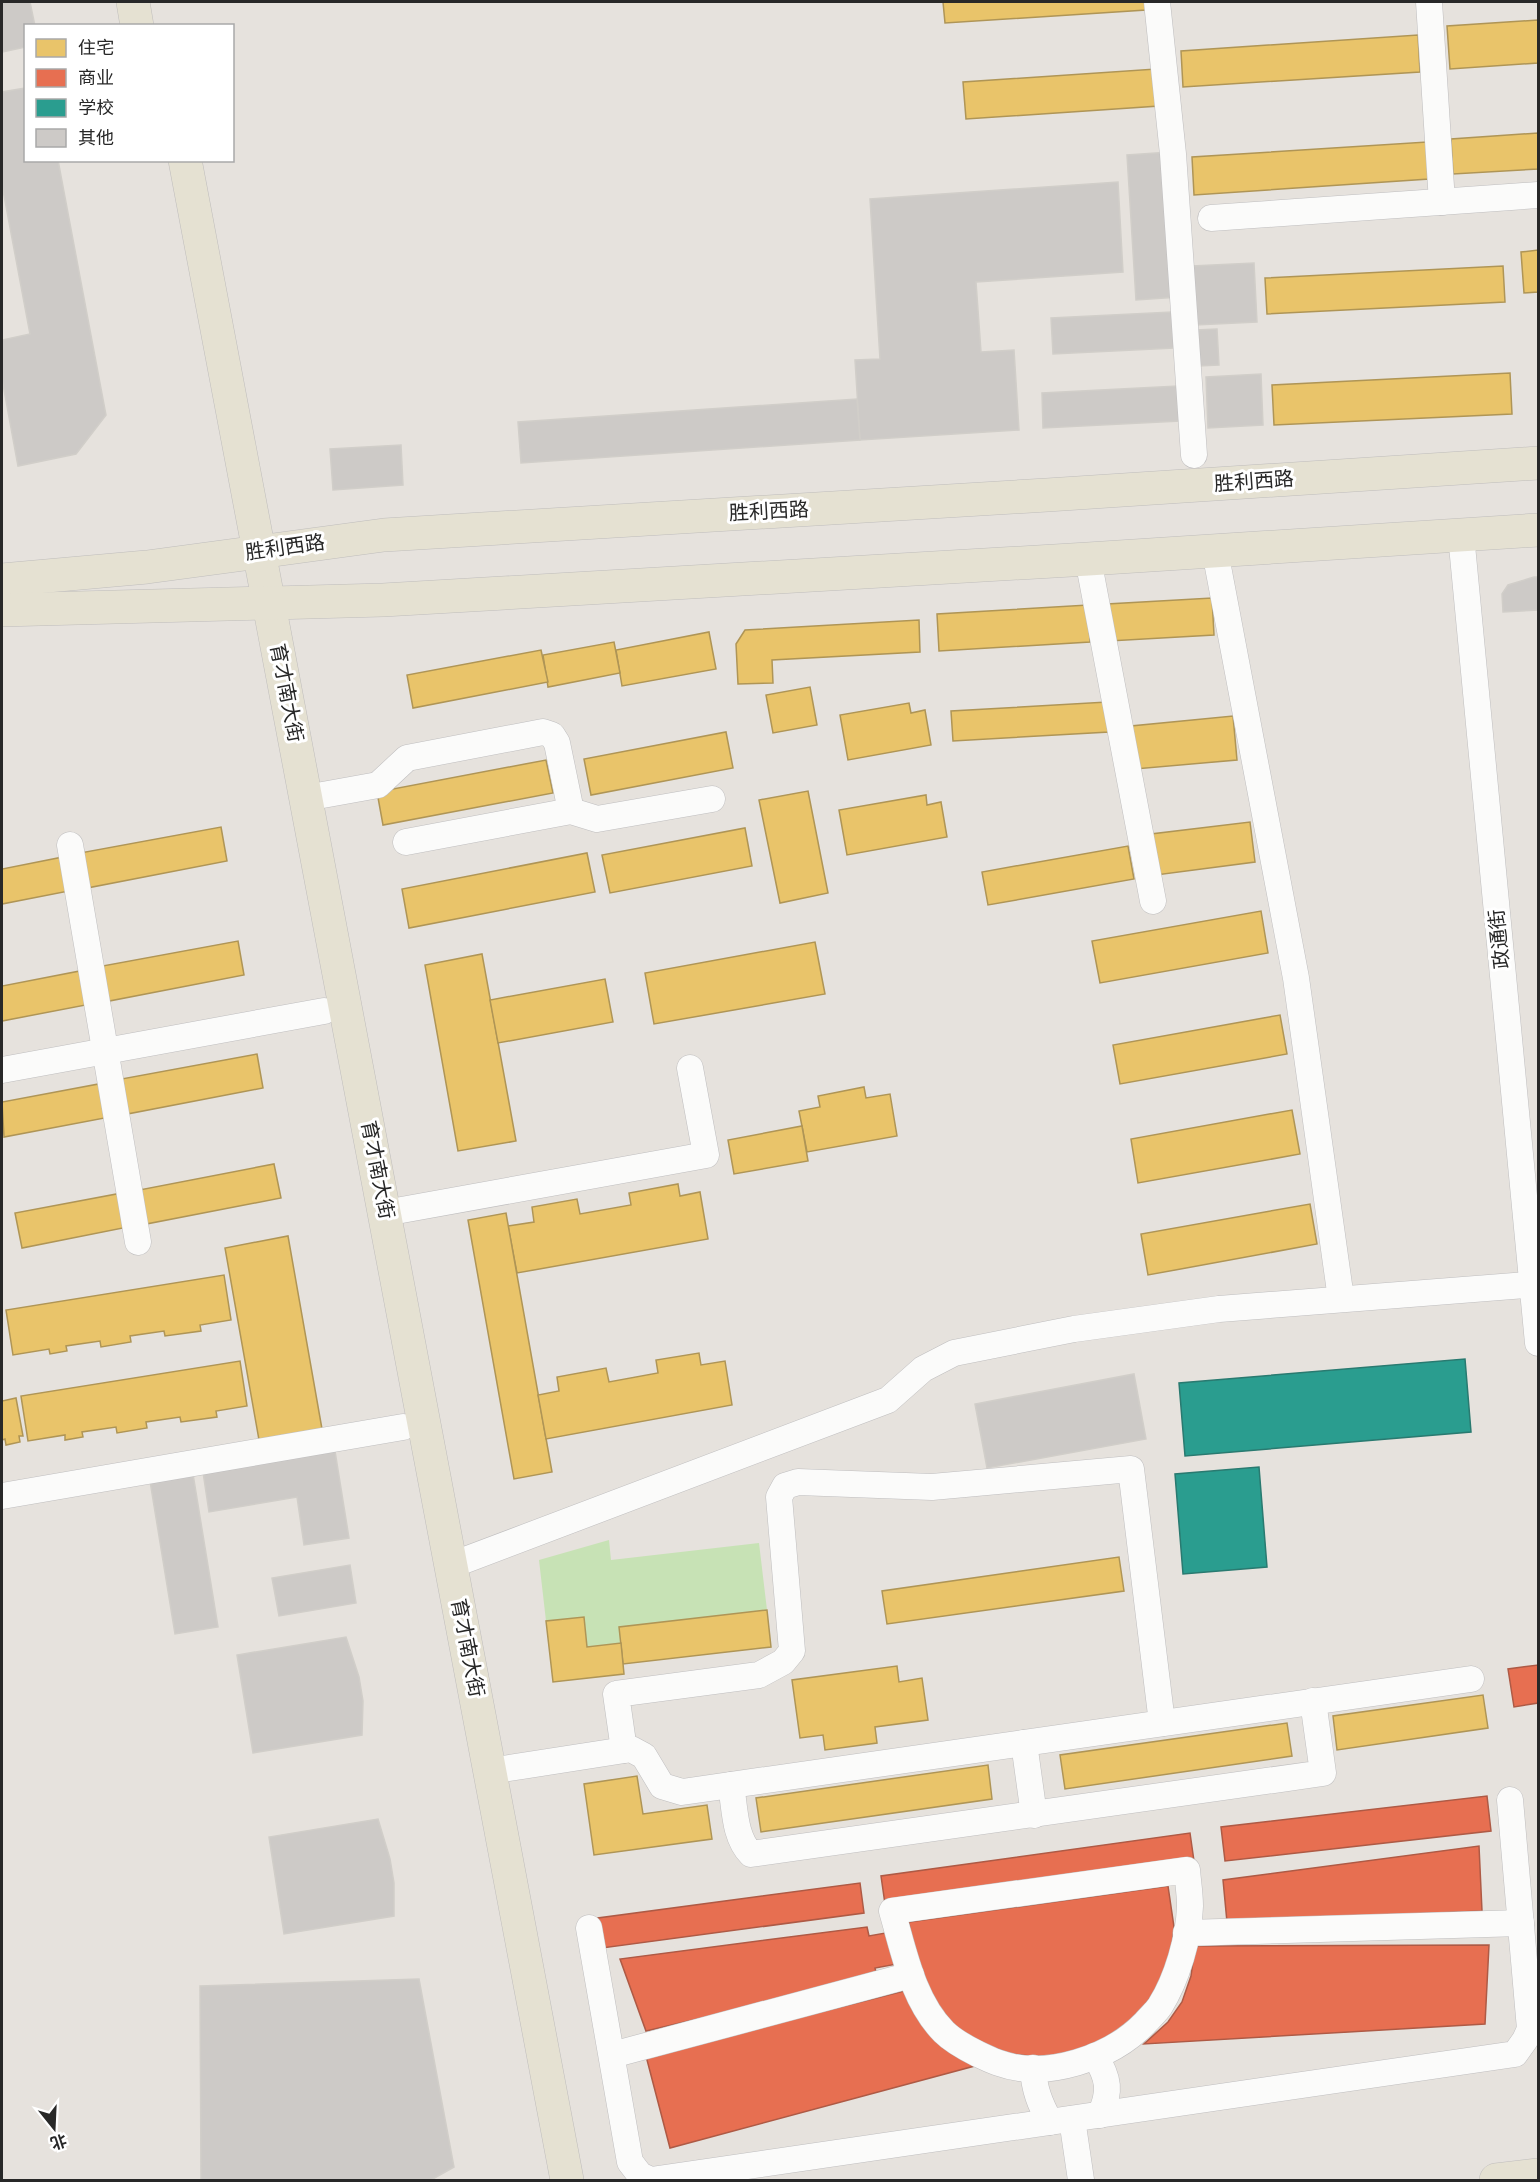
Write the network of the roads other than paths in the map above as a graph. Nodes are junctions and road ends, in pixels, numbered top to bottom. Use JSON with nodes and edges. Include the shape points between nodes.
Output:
{"nodes":[{"id":1,"x":133,"y":2,"type":"edge"},
{"id":2,"x":155,"y":2,"type":"edge"},
{"id":3,"x":1156,"y":2,"type":"edge"},
{"id":4,"x":1429,"y":2,"type":"edge"},
{"id":5,"x":137,"y":24,"type":"edge"},
{"id":6,"x":160,"y":24,"type":"edge"},
{"id":7,"x":163,"y":162,"type":"edge"},
{"id":8,"x":185,"y":162,"type":"edge"},
{"id":9,"x":1539,"y":195,"type":"edge"},
{"id":10,"x":1442,"y":202,"type":"junction"},
{"id":11,"x":1211,"y":218,"type":"dead end"},
{"id":12,"x":1194,"y":454,"type":"dead end"},
{"id":13,"x":1539,"y":463,"type":"edge"},
{"id":14,"x":1539,"y":530,"type":"edge"},
{"id":15,"x":1461,"y":535,"type":"junction"},
{"id":16,"x":1215,"y":551,"type":"junction"},
{"id":17,"x":248,"y":553,"type":"junction"},
{"id":18,"x":1088,"y":559,"type":"junction"},
{"id":19,"x":2,"y":580,"type":"edge"},
{"id":20,"x":258,"y":603,"type":"junction"},
{"id":21,"x":2,"y":610,"type":"edge"},
{"id":22,"x":306,"y":798,"type":"junction"},
{"id":23,"x":712,"y":799,"type":"dead end"},
{"id":24,"x":571,"y":811,"type":"junction"},
{"id":25,"x":406,"y":842,"type":"dead end"},
{"id":26,"x":70,"y":845,"type":"dead end"},
{"id":27,"x":1153,"y":900,"type":"dead end"},
{"id":28,"x":324,"y":1011,"type":"junction"},
{"id":29,"x":106,"y":1051,"type":"junction"},
{"id":30,"x":690,"y":1068,"type":"dead end"},
{"id":31,"x":2,"y":1070,"type":"edge"},
{"id":32,"x":385,"y":1213,"type":"junction"},
{"id":33,"x":138,"y":1242,"type":"dead end"},
{"id":34,"x":1536,"y":1284,"type":"edge"},
{"id":35,"x":1341,"y":1299,"type":"junction"},
{"id":36,"x":1539,"y":1343,"type":"edge"},
{"id":37,"x":403,"y":1427,"type":"junction"},
{"id":38,"x":2,"y":1496,"type":"edge"},
{"id":39,"x":452,"y":1565,"type":"junction"},
{"id":40,"x":1471,"y":1679,"type":"dead end"},
{"id":41,"x":1313,"y":1701,"type":"junction"},
{"id":42,"x":1162,"y":1723,"type":"junction"},
{"id":43,"x":1024,"y":1743,"type":"junction"},
{"id":44,"x":624,"y":1750,"type":"junction"},
{"id":45,"x":490,"y":1771,"type":"junction"},
{"id":46,"x":731,"y":1785,"type":"junction"},
{"id":47,"x":1510,"y":1800,"type":"dead end"},
{"id":48,"x":1034,"y":1815,"type":"junction"},
{"id":49,"x":1521,"y":1923,"type":"junction"},
{"id":50,"x":589,"y":1928,"type":"dead end"},
{"id":51,"x":1186,"y":1933,"type":"junction"},
{"id":52,"x":911,"y":1975,"type":"junction"},
{"id":53,"x":612,"y":2055,"type":"junction"},
{"id":54,"x":1095,"y":2056,"type":"junction"},
{"id":55,"x":1033,"y":2068,"type":"junction"},
{"id":56,"x":1100,"y":2115,"type":"junction"},
{"id":57,"x":1061,"y":2121,"type":"junction"},
{"id":58,"x":1539,"y":2175,"type":"edge"},
{"id":59,"x":544,"y":2181,"type":"edge"},
{"id":60,"x":567,"y":2181,"type":"edge"},
{"id":61,"x":1081,"y":2181,"type":"edge"},
{"id":62,"x":1496,"y":2181,"type":"edge"}],
"edges":[{"from":1,"to":5,"type":"main road"},
{"from":2,"to":6,"type":"main road"},
{"from":3,"to":12,"type":"street","via":[[1173,154]]},
{"from":4,"to":10,"type":"street"},
{"from":7,"to":17,"type":"main road","name":"育才南大街"},
{"from":8,"to":17,"type":"main road","name":"育才南大街"},
{"from":9,"to":10,"type":"street"},
{"from":10,"to":11,"type":"street"},
{"from":13,"to":17,"type":"main road","name":"胜利西路","via":[[384,535]]},
{"from":14,"to":15,"type":"main road"},
{"from":15,"to":16,"type":"main road"},
{"from":15,"to":34,"type":"street","name":"政通街"},
{"from":16,"to":18,"type":"main road"},
{"from":16,"to":35,"type":"street","via":[[1296,978]]},
{"from":17,"to":19,"type":"main road","name":"胜利西路"},
{"from":17,"to":20,"type":"main road","name":"育才南大街"},
{"from":18,"to":20,"type":"main road","via":[[383,600]]},
{"from":18,"to":27,"type":"street"},
{"from":20,"to":21,"type":"main road"},
{"from":20,"to":22,"type":"main road","name":"育才南大街"},
{"from":20,"to":28,"type":"main road","name":"育才南大街"},
{"from":22,"to":24,"type":"street","via":[[378,785],[407,758],[543,732],[552,735],[557,743]]},
{"from":22,"to":32,"type":"main road","name":"育才南大街"},
{"from":23,"to":24,"type":"street","via":[[597,819]]},
{"from":24,"to":25,"type":"street"},
{"from":26,"to":29,"type":"street"},
{"from":28,"to":29,"type":"street"},
{"from":28,"to":37,"type":"main road","name":"育才南大街"},
{"from":29,"to":31,"type":"street"},
{"from":29,"to":33,"type":"street"},
{"from":30,"to":32,"type":"street","via":[[706,1155]]},
{"from":32,"to":39,"type":"main road","name":"育才南大街"},
{"from":34,"to":35,"type":"street"},
{"from":34,"to":36,"type":"street","name":"政通街"},
{"from":35,"to":39,"type":"street","via":[[1219,1309],[1096,1326],[954,1353],[923,1369],[888,1400]]},
{"from":37,"to":38,"type":"street"},
{"from":37,"to":59,"type":"main road","name":"育才南大街"},
{"from":39,"to":45,"type":"main road","name":"育才南大街"},
{"from":40,"to":41,"type":"street"},
{"from":41,"to":42,"type":"street"},
{"from":41,"to":48,"type":"street","via":[[1323,1773]]},
{"from":42,"to":43,"type":"street"},
{"from":42,"to":44,"type":"street","via":[[1131,1469],[932,1487],[798,1482],[785,1486],[779,1497],[792,1651],[783,1662],[759,1675],[616,1694]]},
{"from":43,"to":46,"type":"street"},
{"from":43,"to":48,"type":"street"},
{"from":44,"to":45,"type":"street"},
{"from":44,"to":46,"type":"street","via":[[644,1756],[662,1786],[682,1792]]},
{"from":45,"to":60,"type":"main road","name":"育才南大街"},
{"from":46,"to":48,"type":"street","via":[[740,1836],[751,1854]]},
{"from":47,"to":49,"type":"street"},
{"from":49,"to":51,"type":"street"},
{"from":49,"to":56,"type":"street","via":[[1530,2029],[1515,2054]]},
{"from":50,"to":53,"type":"street"},
{"from":51,"to":52,"type":"street","via":[[1190,1906],[1187,1870],[892,1911]]},
{"from":51,"to":54,"type":"street","via":[[1173,1982],[1159,2008],[1133,2035]]},
{"from":52,"to":53,"type":"street"},
{"from":52,"to":55,"type":"street","via":[[928,2013],[944,2032],[999,2064]]},
{"from":53,"to":57,"type":"street","via":[[630,2162],[640,2175],[651,2180]]},
{"from":54,"to":55,"type":"street","via":[[1063,2066]]},
{"from":54,"to":56,"type":"street","via":[[1107,2084],[1108,2099]]},
{"from":55,"to":57,"type":"street","via":[[1040,2105]]},
{"from":56,"to":57,"type":"street"},
{"from":57,"to":61,"type":"street"},
{"from":58,"to":62,"type":"main road"}]}
